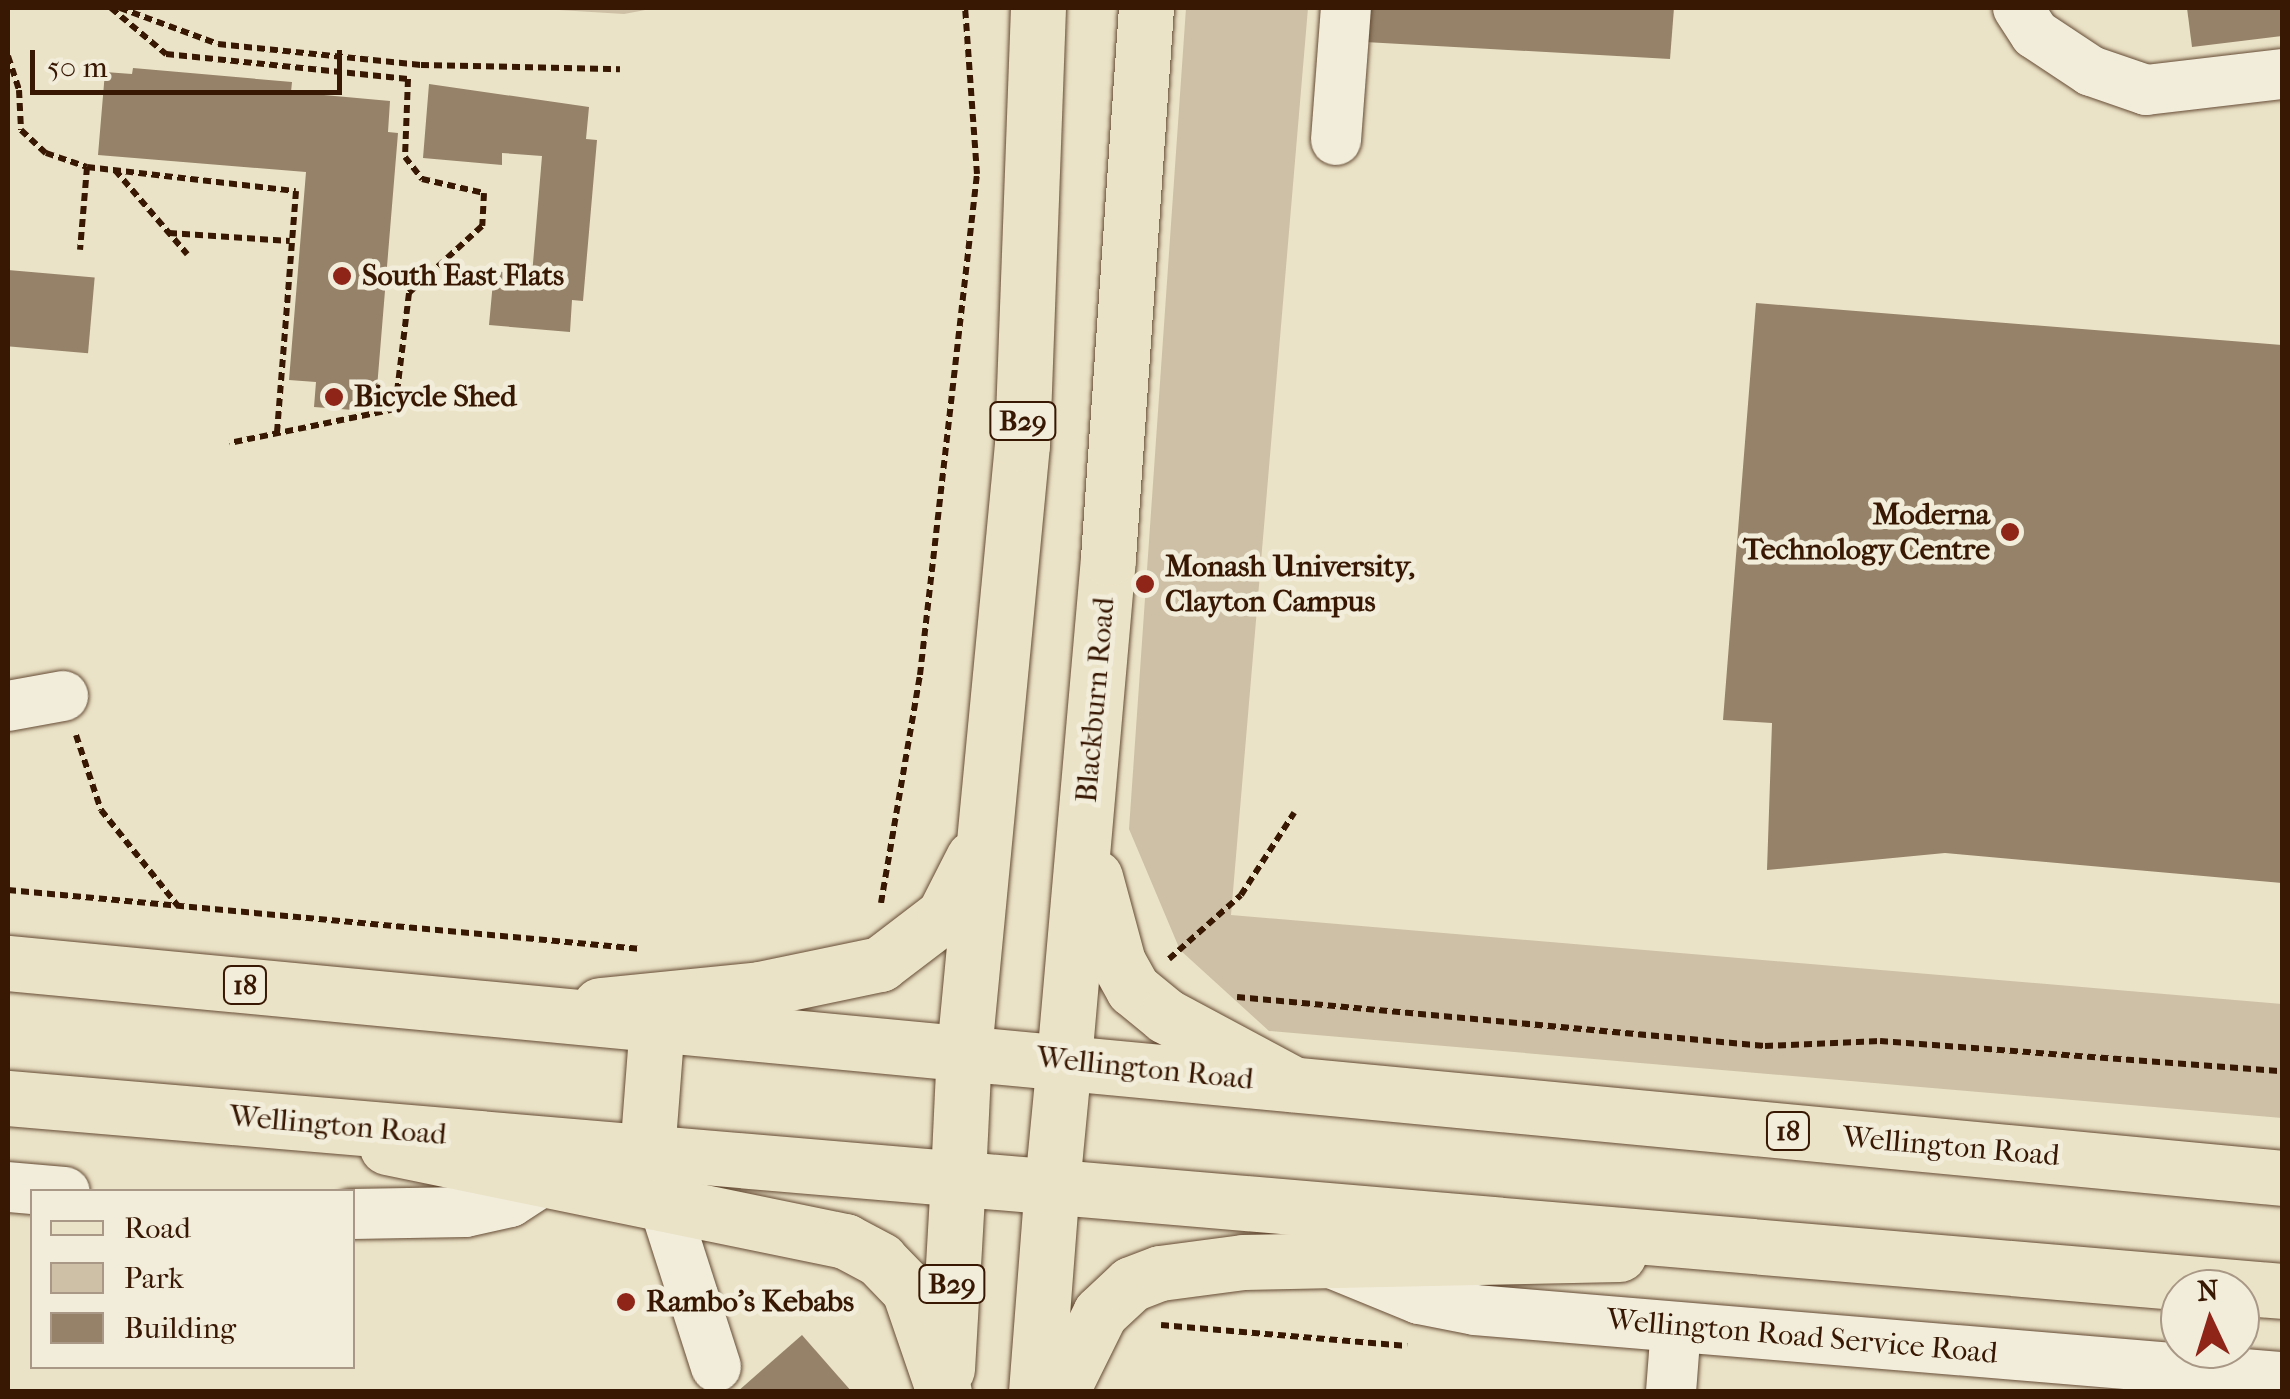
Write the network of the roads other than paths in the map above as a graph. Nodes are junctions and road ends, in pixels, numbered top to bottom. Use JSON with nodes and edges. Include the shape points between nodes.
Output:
{"nodes":[{"id":1,"x":1038,"y":8,"type":"edge"},
{"id":2,"x":1146,"y":8,"type":"edge"},
{"id":3,"x":1346,"y":8,"type":"edge"},
{"id":4,"x":2018,"y":8,"type":"edge"},
{"id":5,"x":2282,"y":74,"type":"edge"},
{"id":6,"x":1336,"y":140,"type":"dead end"},
{"id":7,"x":63,"y":696,"type":"road end"},
{"id":8,"x":8,"y":706,"type":"edge"},
{"id":9,"x":982,"y":833,"type":"junction"},
{"id":10,"x":1084,"y":835,"type":"junction"},
{"id":11,"x":8,"y":963,"type":"edge"},
{"id":12,"x":658,"y":991,"type":"junction"},
{"id":13,"x":964,"y":1051,"type":"junction"},
{"id":14,"x":1064,"y":1060,"type":"junction"},
{"id":15,"x":1293,"y":1084,"type":"junction"},
{"id":16,"x":8,"y":1098,"type":"edge"},
{"id":17,"x":648,"y":1153,"type":"junction"},
{"id":18,"x":559,"y":1164,"type":"junction"},
{"id":19,"x":958,"y":1177,"type":"junction"},
{"id":20,"x":2282,"y":1178,"type":"edge"},
{"id":21,"x":1052,"y":1186,"type":"junction"},
{"id":22,"x":1178,"y":1198,"type":"junction"},
{"id":23,"x":664,"y":1205,"type":"junction"},
{"id":24,"x":355,"y":1214,"type":"edge"},
{"id":25,"x":1784,"y":1249,"type":"junction"},
{"id":26,"x":1329,"y":1262,"type":"junction"},
{"id":27,"x":2282,"y":1291,"type":"edge"},
{"id":28,"x":1676,"y":1327,"type":"junction"},
{"id":29,"x":716,"y":1366,"type":"dead end"},
{"id":30,"x":2282,"y":1378,"type":"edge"},
{"id":31,"x":945,"y":1392,"type":"edge"},
{"id":32,"x":1036,"y":1392,"type":"edge"},
{"id":33,"x":1060,"y":1392,"type":"edge"},
{"id":34,"x":1671,"y":1392,"type":"edge"}],
"edges":[{"from":1,"to":9,"type":"main road","number":"B29","via":[[1030,318]]},
{"from":2,"to":10,"type":"main road","name":"Blackburn Road"},
{"from":3,"to":6,"type":"street"},
{"from":4,"to":5,"type":"street","via":[[2034,34],[2091,71],[2146,90]]},
{"from":7,"to":8,"type":"street"},
{"from":9,"to":12,"type":"main road","via":[[950,908],[902,953],[804,982]]},
{"from":9,"to":13,"type":"main road","number":"B29"},
{"from":10,"to":14,"type":"main road","name":"Blackburn Road"},
{"from":10,"to":15,"type":"main road","via":[[1128,983],[1166,1016]]},
{"from":11,"to":12,"type":"main road","name":"Wellington Road","number":"18","via":[[482,1008]]},
{"from":12,"to":13,"type":"main road","name":"Wellington Road","number":"18"},
{"from":12,"to":17,"type":"main road"},
{"from":13,"to":14,"type":"main road","name":"Wellington Road","number":"18"},
{"from":13,"to":19,"type":"main road","number":"B29"},
{"from":14,"to":15,"type":"main road","name":"Wellington Road","number":"18"},
{"from":14,"to":21,"type":"main road","name":"Blackburn Road"},
{"from":15,"to":20,"type":"main road","name":"Wellington Road","number":"18"},
{"from":16,"to":18,"type":"main road","name":"Wellington Road","via":[[274,1120]]},
{"from":17,"to":18,"type":"main road","name":"Wellington Road"},
{"from":17,"to":19,"type":"main road","name":"Wellington Road"},
{"from":17,"to":23,"type":"main road"},
{"from":18,"to":23,"type":"main road"},
{"from":18,"to":24,"type":"street","via":[[510,1202],[465,1212]]},
{"from":19,"to":21,"type":"main road","name":"Wellington Road"},
{"from":19,"to":31,"type":"main road","number":"B29"},
{"from":21,"to":22,"type":"main road","name":"Wellington Road"},
{"from":21,"to":32,"type":"main road","name":"Blackburn Road"},
{"from":22,"to":25,"type":"main road","name":"Wellington Road"},
{"from":22,"to":26,"type":"main road"},
{"from":23,"to":29,"type":"street"},
{"from":23,"to":31,"type":"main road","via":[[805,1229],[880,1260],[908,1290]]},
{"from":25,"to":26,"type":"main road"},
{"from":25,"to":27,"type":"main road","name":"Wellington Road"},
{"from":26,"to":28,"type":"street","name":"Wellington Road Service Road","via":[[1444,1305]]},
{"from":26,"to":33,"type":"main road","via":[[1196,1265],[1132,1284],[1100,1312]]},
{"from":28,"to":30,"type":"street","name":"Wellington Road Service Road"},
{"from":28,"to":34,"type":"street"}]}
